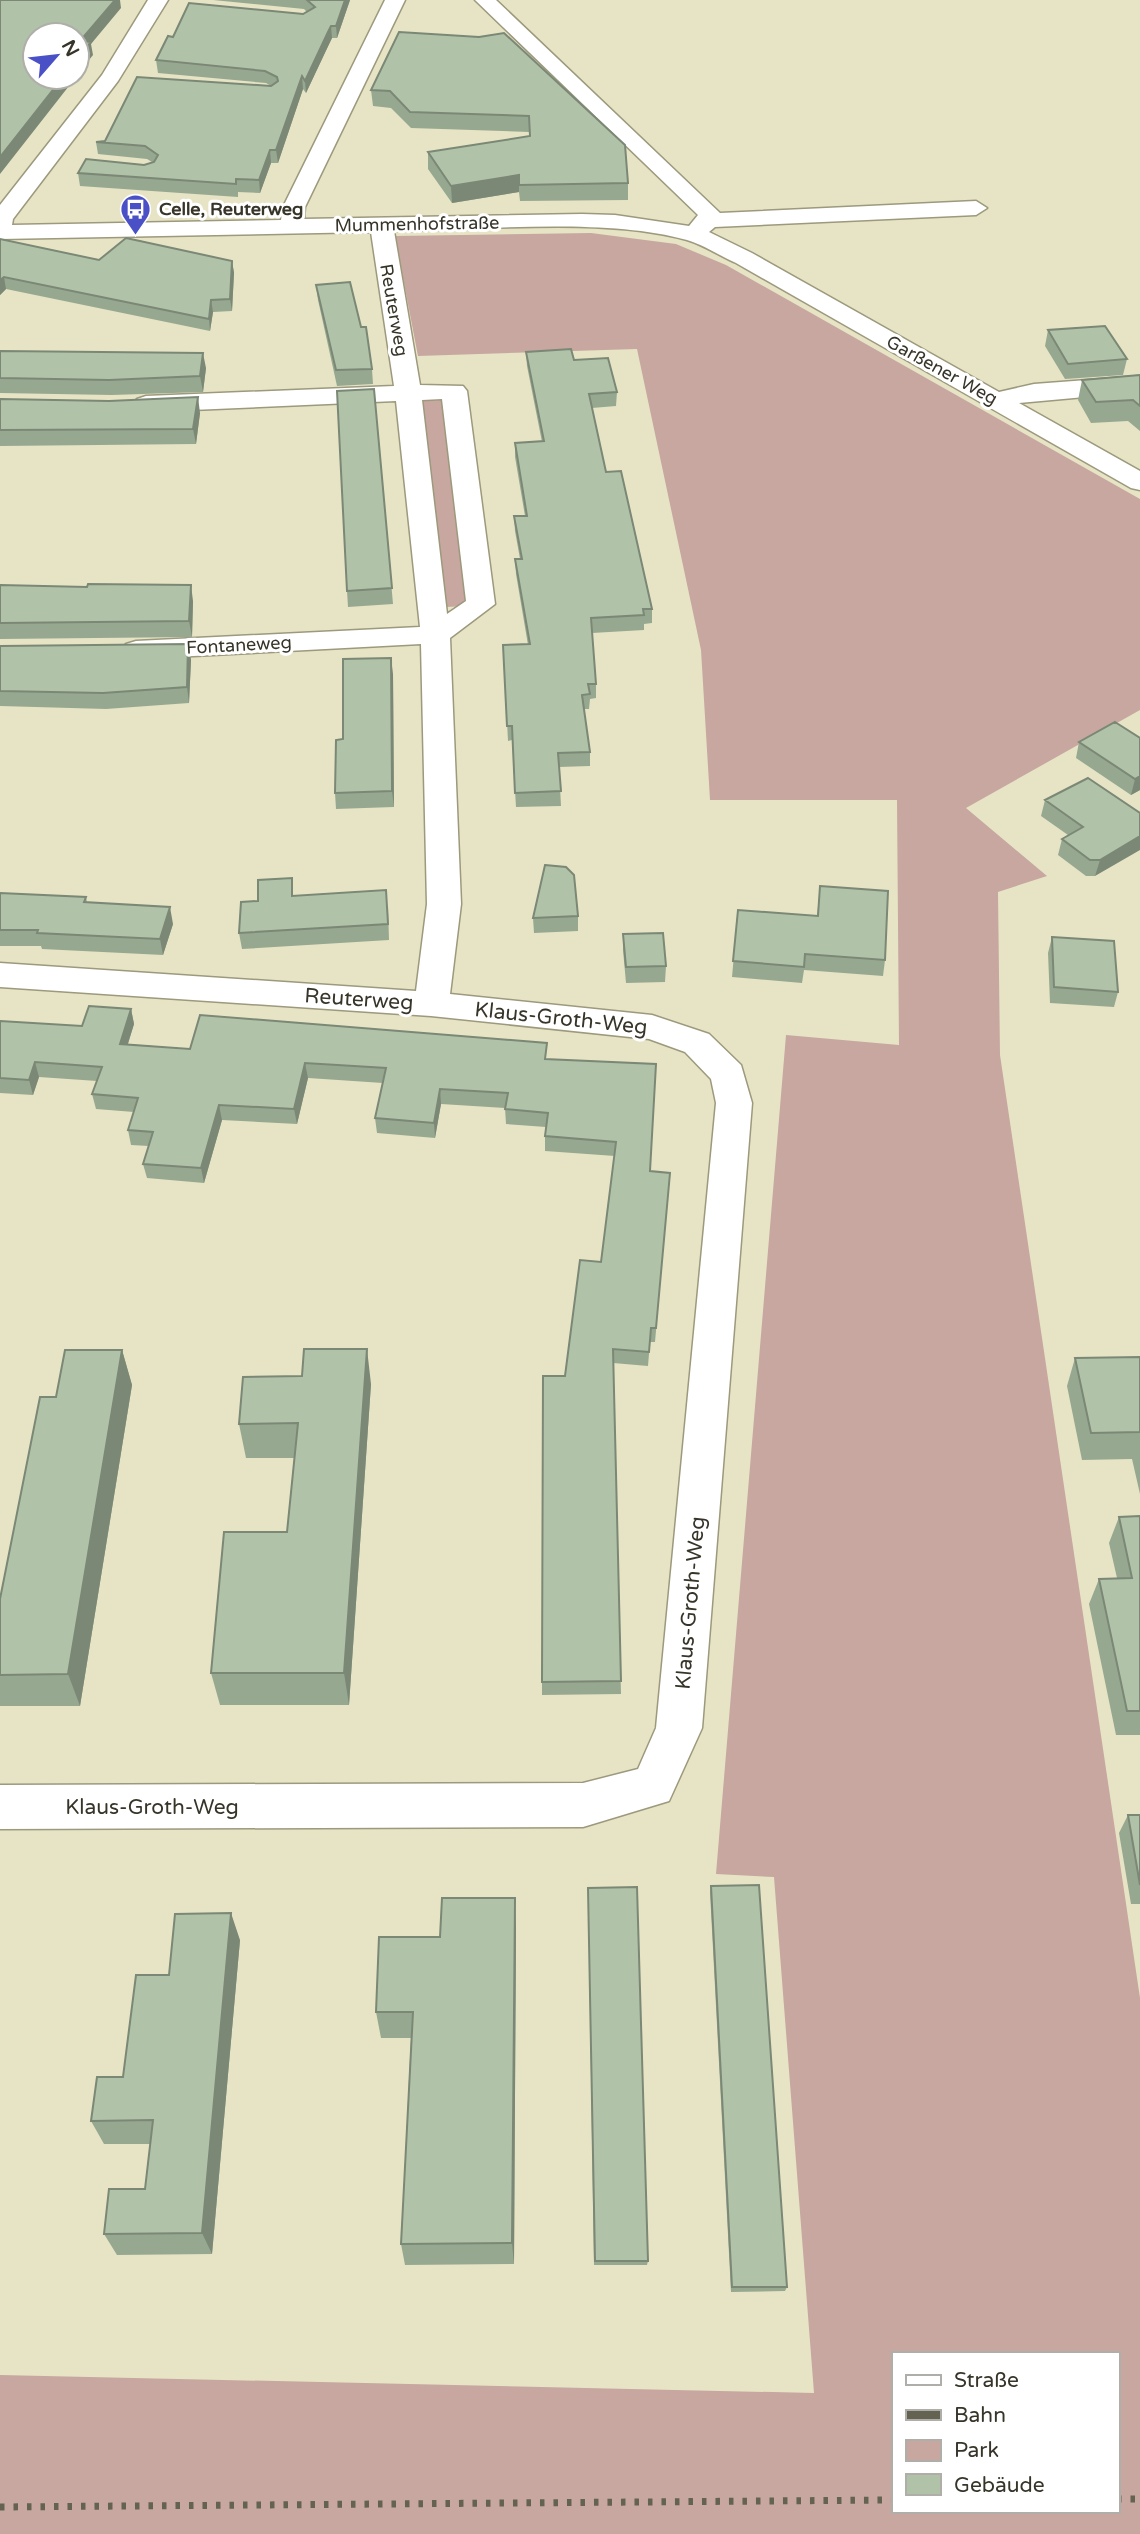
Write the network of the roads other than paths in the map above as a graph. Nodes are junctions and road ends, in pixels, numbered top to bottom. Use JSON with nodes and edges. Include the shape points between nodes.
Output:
{"nodes":[{"id":1,"x":129,"y":0,"type":"edge"},
{"id":2,"x":395,"y":0,"type":"edge"},
{"id":3,"x":485,"y":0,"type":"edge"},
{"id":4,"x":157,"y":2,"type":"edge"},
{"id":5,"x":183,"y":6,"type":"dead end"},
{"id":6,"x":111,"y":77,"type":"junction"},
{"id":7,"x":137,"y":79,"type":"edge"},
{"id":8,"x":48,"y":159,"type":"junction"},
{"id":9,"x":76,"y":161,"type":"dead end"},
{"id":10,"x":976,"y":208,"type":"dead end"},
{"id":11,"x":381,"y":225,"type":"junction"},
{"id":12,"x":0,"y":226,"type":"edge"},
{"id":13,"x":292,"y":227,"type":"junction"},
{"id":14,"x":702,"y":227,"type":"junction"},
{"id":15,"x":0,"y":232,"type":"edge"},
{"id":16,"x":744,"y":258,"type":"joint"},
{"id":17,"x":1140,"y":384,"type":"edge"},
{"id":18,"x":406,"y":395,"type":"junction"},
{"id":19,"x":996,"y":400,"type":"junction"},
{"id":20,"x":125,"y":405,"type":"edge"},
{"id":21,"x":1140,"y":482,"type":"edge"},
{"id":22,"x":435,"y":635,"type":"junction"},
{"id":23,"x":107,"y":650,"type":"edge"},
{"id":24,"x":0,"y":975,"type":"edge"},
{"id":25,"x":431,"y":1004,"type":"junction"},
{"id":26,"x":0,"y":1807,"type":"edge"}],
"edges":[{"from":1,"to":4,"type":"street"},
{"from":2,"to":13,"type":"street","via":[[293,207]]},
{"from":3,"to":14,"type":"street","via":[[710,214]]},
{"from":4,"to":5,"type":"street"},
{"from":4,"to":6,"type":"street"},
{"from":6,"to":7,"type":"street"},
{"from":6,"to":8,"type":"street"},
{"from":8,"to":9,"type":"street"},
{"from":8,"to":12,"type":"street"},
{"from":10,"to":14,"type":"street"},
{"from":11,"to":13,"type":"street","name":"Mummenhofstraße"},
{"from":11,"to":14,"type":"street","name":"Mummenhofstraße","via":[[604,222]]},
{"from":11,"to":18,"type":"street","name":"Reuterweg","via":[[403,349]]},
{"from":13,"to":15,"type":"street","name":"Mummenhofstraße"},
{"from":14,"to":16,"type":"street","name":"Mummenhofstraße"},
{"from":16,"to":19,"type":"street","name":"Garßener Weg"},
{"from":17,"to":19,"type":"street","via":[[1034,392]]},
{"from":18,"to":20,"type":"street"},
{"from":18,"to":22,"type":"street","name":"Reuterweg"},
{"from":18,"to":22,"type":"street","via":[[454,391],[481,604]]},
{"from":19,"to":21,"type":"street","name":"Garßener Weg"},
{"from":22,"to":23,"type":"street","name":"Fontaneweg"},
{"from":22,"to":25,"type":"street","name":"Reuterweg","via":[[444,904]]},
{"from":24,"to":25,"type":"street","name":"Reuterweg"},
{"from":25,"to":26,"type":"street","name":"Klaus-Groth-Weg","via":[[652,1027],[697,1043],[728,1074],[734,1103],[679,1728],[653,1786],[583,1805]]}]}
